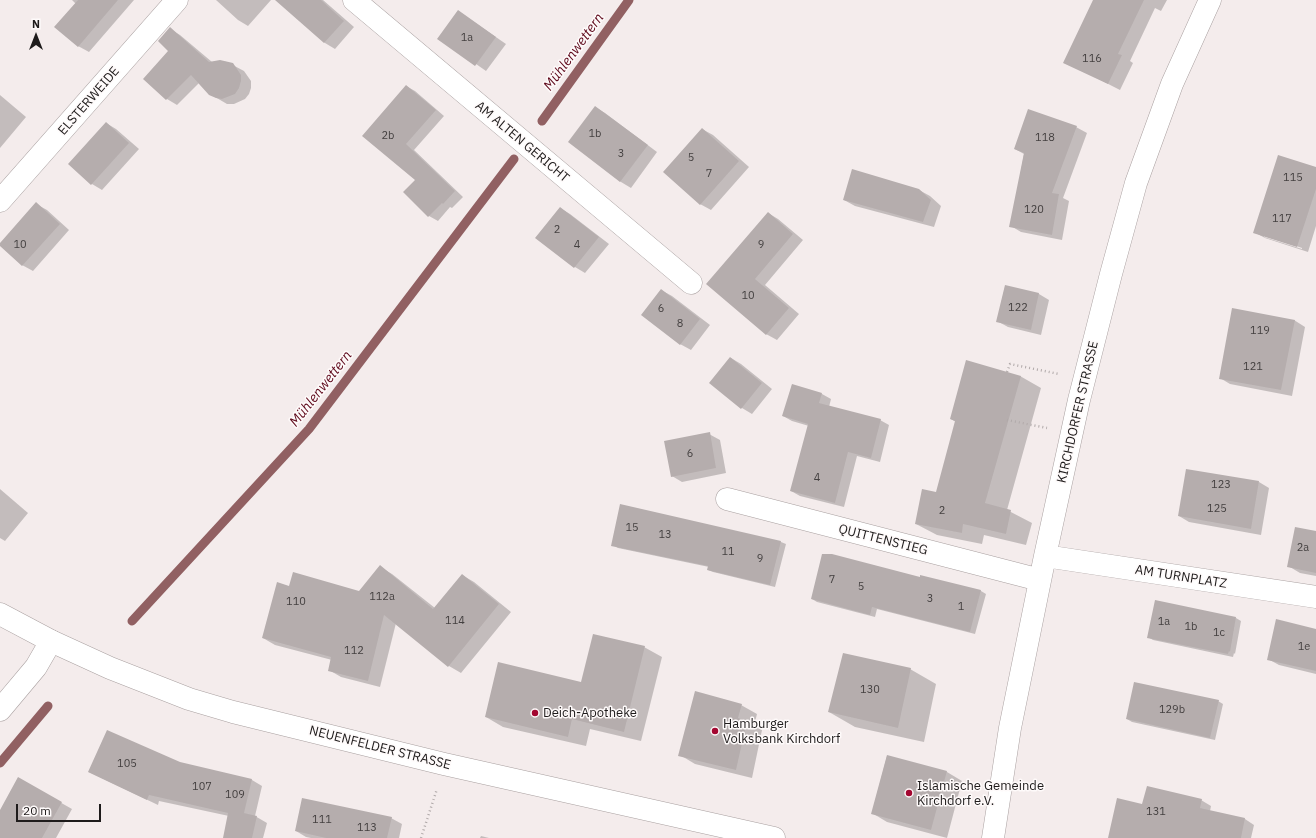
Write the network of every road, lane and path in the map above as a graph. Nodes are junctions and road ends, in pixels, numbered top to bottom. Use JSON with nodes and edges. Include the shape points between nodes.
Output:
{"nodes":[{"id":1,"x":178,"y":0,"type":"edge"},
{"id":2,"x":354,"y":0,"type":"edge"},
{"id":3,"x":1210,"y":0,"type":"edge"},
{"id":4,"x":0,"y":201,"type":"edge"},
{"id":5,"x":691,"y":283,"type":"dead end"},
{"id":6,"x":1007,"y":372,"type":"dead end"},
{"id":7,"x":1084,"y":379,"type":"junction"},
{"id":8,"x":1007,"y":420,"type":"dead end"},
{"id":9,"x":1072,"y":433,"type":"junction"},
{"id":10,"x":727,"y":499,"type":"dead end"},
{"id":11,"x":1045,"y":556,"type":"junction"},
{"id":12,"x":1040,"y":580,"type":"junction"},
{"id":13,"x":1316,"y":597,"type":"edge"},
{"id":14,"x":0,"y":614,"type":"edge"},
{"id":15,"x":51,"y":641,"type":"junction"},
{"id":16,"x":0,"y":710,"type":"edge"},
{"id":17,"x":444,"y":764,"type":"junction"},
{"id":18,"x":421,"y":838,"type":"edge"},
{"id":19,"x":774,"y":838,"type":"edge"},
{"id":20,"x":993,"y":838,"type":"edge"}],
"edges":[{"from":1,"to":4,"type":"street","name":"ELSTERWEIDE"},
{"from":2,"to":5,"type":"street","name":"AM ALTEN GERICHT"},
{"from":3,"to":7,"type":"street","name":"KIRCHDORFER STRASSE","via":[[1172,84],[1136,183]]},
{"from":6,"to":7,"type":"path","via":[[1010,364]]},
{"from":7,"to":9,"type":"street","name":"KIRCHDORFER STRASSE"},
{"from":8,"to":9,"type":"path"},
{"from":9,"to":11,"type":"street","name":"KIRCHDORFER STRASSE"},
{"from":10,"to":12,"type":"street","name":"QUITTENSTIEG"},
{"from":11,"to":12,"type":"street","name":"KIRCHDORFER STRASSE"},
{"from":11,"to":13,"type":"street","name":"AM TURNPLATZ"},
{"from":12,"to":20,"type":"street","name":"KIRCHDORFER STRASSE","via":[[1010,728]]},
{"from":14,"to":15,"type":"street","name":"NEUENFELDER STRASSE"},
{"from":15,"to":16,"type":"street","via":[[36,667]]},
{"from":15,"to":17,"type":"street","name":"NEUENFELDER STRASSE","via":[[110,668],[189,699]]},
{"from":17,"to":18,"type":"path","via":[[436,797]]},
{"from":17,"to":19,"type":"street","name":"NEUENFELDER STRASSE"}]}
